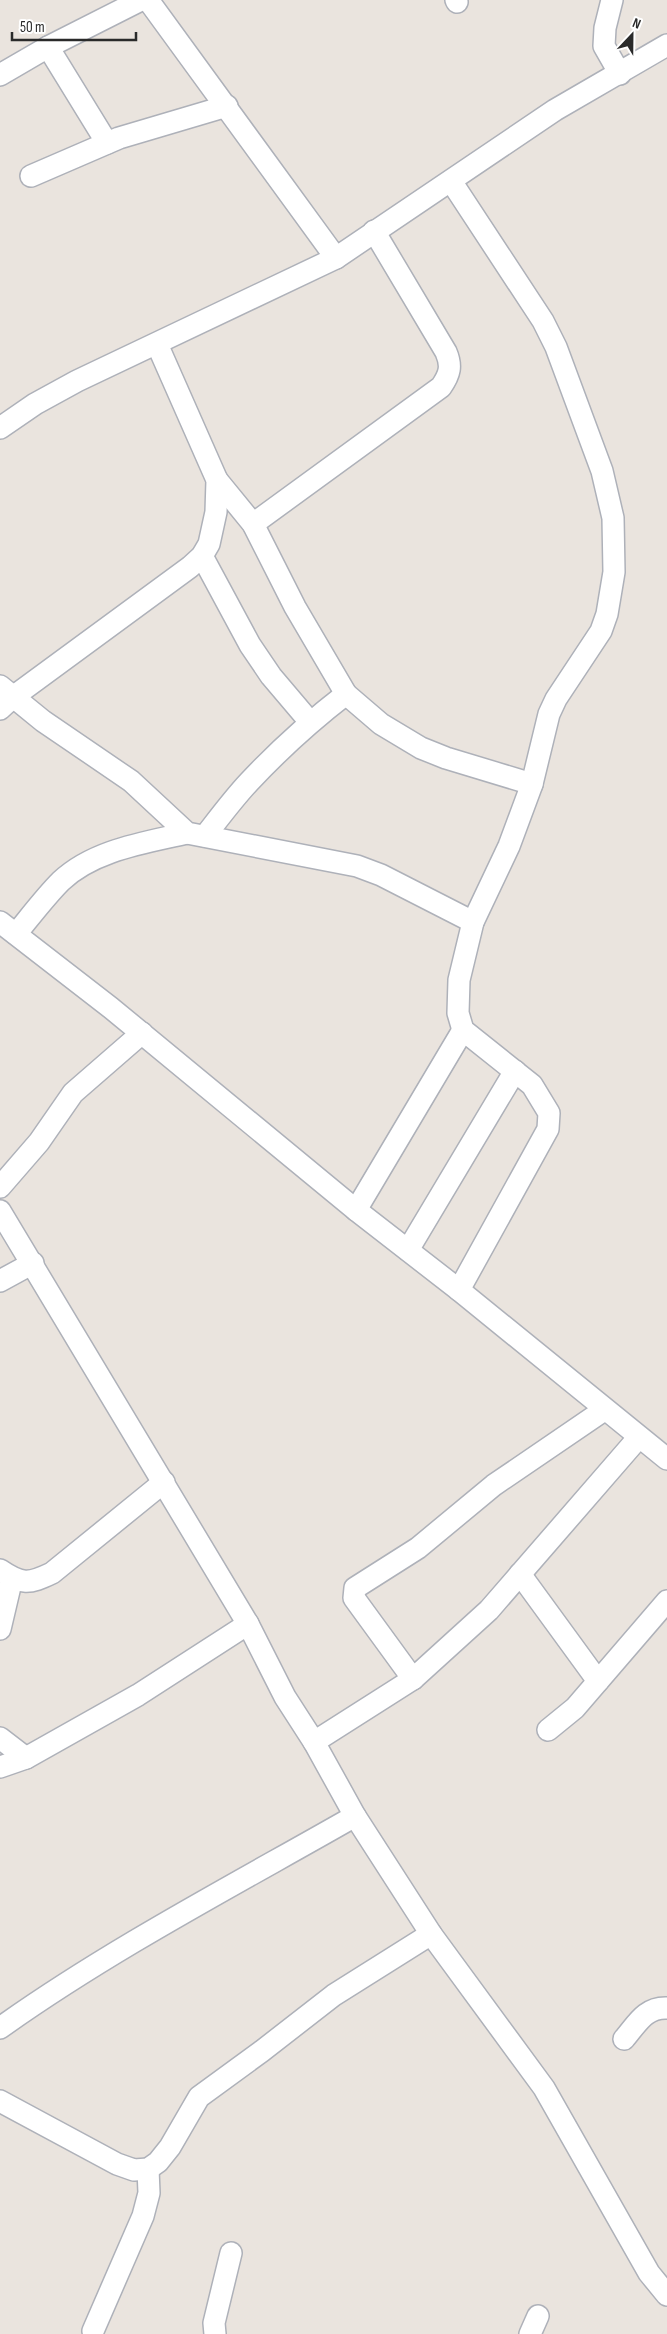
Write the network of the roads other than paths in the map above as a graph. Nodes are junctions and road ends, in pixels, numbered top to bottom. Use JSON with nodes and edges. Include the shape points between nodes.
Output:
{"nodes":[{"id":1,"x":612,"y":0,"type":"edge"},
{"id":2,"x":153,"y":2,"type":"edge"},
{"id":3,"x":667,"y":45,"type":"edge"},
{"id":4,"x":48,"y":47,"type":"junction"},
{"id":5,"x":620,"y":74,"type":"junction"},
{"id":6,"x":0,"y":75,"type":"edge"},
{"id":7,"x":227,"y":106,"type":"junction"},
{"id":8,"x":107,"y":143,"type":"junction"},
{"id":9,"x":31,"y":176,"type":"dead end"},
{"id":10,"x":451,"y":181,"type":"junction"},
{"id":11,"x":374,"y":231,"type":"junction"},
{"id":12,"x":336,"y":258,"type":"junction"},
{"id":13,"x":158,"y":344,"type":"junction"},
{"id":14,"x":0,"y":428,"type":"edge"},
{"id":15,"x":216,"y":480,"type":"junction"},
{"id":16,"x":253,"y":524,"type":"junction"},
{"id":17,"x":202,"y":556,"type":"junction"},
{"id":18,"x":346,"y":694,"type":"junction"},
{"id":19,"x":4,"y":697,"type":"edge"},
{"id":20,"x":310,"y":722,"type":"junction"},
{"id":21,"x":532,"y":784,"type":"junction"},
{"id":22,"x":196,"y":834,"type":"junction"},
{"id":23,"x":473,"y":922,"type":"junction"},
{"id":24,"x":8,"y":928,"type":"edge"},
{"id":25,"x":463,"y":1030,"type":"junction"},
{"id":26,"x":142,"y":1033,"type":"junction"},
{"id":27,"x":515,"y":1071,"type":"junction"},
{"id":28,"x":0,"y":1186,"type":"edge"},
{"id":29,"x":356,"y":1210,"type":"junction"},
{"id":30,"x":0,"y":1211,"type":"edge"},
{"id":31,"x":408,"y":1250,"type":"junction"},
{"id":32,"x":33,"y":1263,"type":"junction"},
{"id":33,"x":0,"y":1281,"type":"edge"},
{"id":34,"x":459,"y":1290,"type":"junction"},
{"id":35,"x":604,"y":1410,"type":"junction"},
{"id":36,"x":639,"y":1437,"type":"junction"},
{"id":37,"x":667,"y":1459,"type":"edge"},
{"id":38,"x":164,"y":1482,"type":"junction"},
{"id":39,"x":6,"y":1574,"type":"edge"},
{"id":40,"x":520,"y":1574,"type":"junction"},
{"id":41,"x":667,"y":1601,"type":"edge"},
{"id":42,"x":248,"y":1624,"type":"junction"},
{"id":43,"x":0,"y":1629,"type":"edge"},
{"id":44,"x":413,"y":1679,"type":"junction"},
{"id":45,"x":598,"y":1681,"type":"junction"},
{"id":46,"x":548,"y":1730,"type":"dead end"},
{"id":47,"x":0,"y":1738,"type":"edge"},
{"id":48,"x":314,"y":1742,"type":"junction"},
{"id":49,"x":26,"y":1758,"type":"junction"},
{"id":50,"x":0,"y":1767,"type":"edge"},
{"id":51,"x":355,"y":1816,"type":"junction"},
{"id":52,"x":431,"y":1934,"type":"junction"},
{"id":53,"x":667,"y":2008,"type":"edge"},
{"id":54,"x":0,"y":2028,"type":"edge"},
{"id":55,"x":624,"y":2039,"type":"dead end"},
{"id":56,"x":0,"y":2101,"type":"edge"},
{"id":57,"x":148,"y":2169,"type":"junction"},
{"id":58,"x":231,"y":2253,"type":"dead end"},
{"id":59,"x":667,"y":2295,"type":"edge"},
{"id":60,"x":93,"y":2331,"type":"dead end"},
{"id":61,"x":215,"y":2334,"type":"edge"}],
"edges":[{"from":1,"to":5,"type":"street","via":[[604,46]]},
{"from":2,"to":4,"type":"street"},
{"from":2,"to":7,"type":"street"},
{"from":3,"to":5,"type":"street"},
{"from":4,"to":6,"type":"street"},
{"from":4,"to":8,"type":"street"},
{"from":5,"to":10,"type":"street","via":[[555,110]]},
{"from":7,"to":8,"type":"street"},
{"from":7,"to":12,"type":"street"},
{"from":8,"to":9,"type":"street"},
{"from":10,"to":11,"type":"street"},
{"from":10,"to":21,"type":"street","via":[[543,321],[556,347],[602,471],[613,518],[614,572],[607,614],[601,631],[556,699]]},
{"from":11,"to":12,"type":"street"},
{"from":11,"to":16,"type":"street","via":[[446,352],[450,371],[441,386]]},
{"from":12,"to":13,"type":"street"},
{"from":13,"to":14,"type":"street","via":[[77,381]]},
{"from":13,"to":15,"type":"street"},
{"from":15,"to":16,"type":"street"},
{"from":15,"to":17,"type":"street","via":[[212,530]]},
{"from":16,"to":18,"type":"street","via":[[295,607]]},
{"from":17,"to":19,"type":"street"},
{"from":17,"to":20,"type":"street","via":[[250,645]]},
{"from":18,"to":20,"type":"street"},
{"from":18,"to":21,"type":"street","via":[[381,724],[421,748]]},
{"from":19,"to":22,"type":"street","via":[[131,781]]},
{"from":20,"to":22,"type":"street"},
{"from":21,"to":23,"type":"street","via":[[509,846]]},
{"from":22,"to":23,"type":"street","via":[[357,866]]},
{"from":22,"to":24,"type":"street","via":[[117,850],[74,871]]},
{"from":23,"to":25,"type":"street","via":[[459,980],[458,1013]]},
{"from":24,"to":26,"type":"street"},
{"from":25,"to":27,"type":"street"},
{"from":25,"to":29,"type":"street"},
{"from":26,"to":28,"type":"street","via":[[73,1092],[39,1142]]},
{"from":26,"to":29,"type":"street"},
{"from":27,"to":31,"type":"street"},
{"from":27,"to":34,"type":"street","via":[[532,1085],[543,1100],[549,1112],[548,1129]]},
{"from":29,"to":31,"type":"street"},
{"from":30,"to":32,"type":"street"},
{"from":31,"to":34,"type":"street"},
{"from":32,"to":33,"type":"street"},
{"from":32,"to":38,"type":"street"},
{"from":34,"to":35,"type":"street"},
{"from":35,"to":36,"type":"street"},
{"from":35,"to":44,"type":"street","via":[[494,1485],[418,1548],[355,1588],[354,1598]]},
{"from":36,"to":37,"type":"street"},
{"from":36,"to":40,"type":"street"},
{"from":38,"to":39,"type":"street","via":[[52,1573],[32,1582]]},
{"from":38,"to":42,"type":"street"},
{"from":39,"to":43,"type":"street"},
{"from":40,"to":44,"type":"street","via":[[489,1610]]},
{"from":40,"to":45,"type":"street"},
{"from":41,"to":45,"type":"street"},
{"from":42,"to":48,"type":"street","via":[[285,1697]]},
{"from":42,"to":49,"type":"street","via":[[138,1695]]},
{"from":44,"to":48,"type":"street"},
{"from":45,"to":46,"type":"street","via":[[575,1708]]},
{"from":47,"to":49,"type":"street"},
{"from":48,"to":51,"type":"street"},
{"from":49,"to":50,"type":"street"},
{"from":51,"to":52,"type":"street"},
{"from":51,"to":54,"type":"street","via":[[98,1964]]},
{"from":52,"to":57,"type":"street","via":[[334,1995],[198,2096],[170,2147]]},
{"from":52,"to":59,"type":"street","via":[[544,2088],[649,2273]]},
{"from":53,"to":55,"type":"street","via":[[657,2007],[644,2014]]},
{"from":56,"to":57,"type":"street","via":[[117,2164],[134,2170]]},
{"from":57,"to":60,"type":"street","via":[[149,2193],[144,2216]]},
{"from":58,"to":61,"type":"street","via":[[214,2323]]}]}
